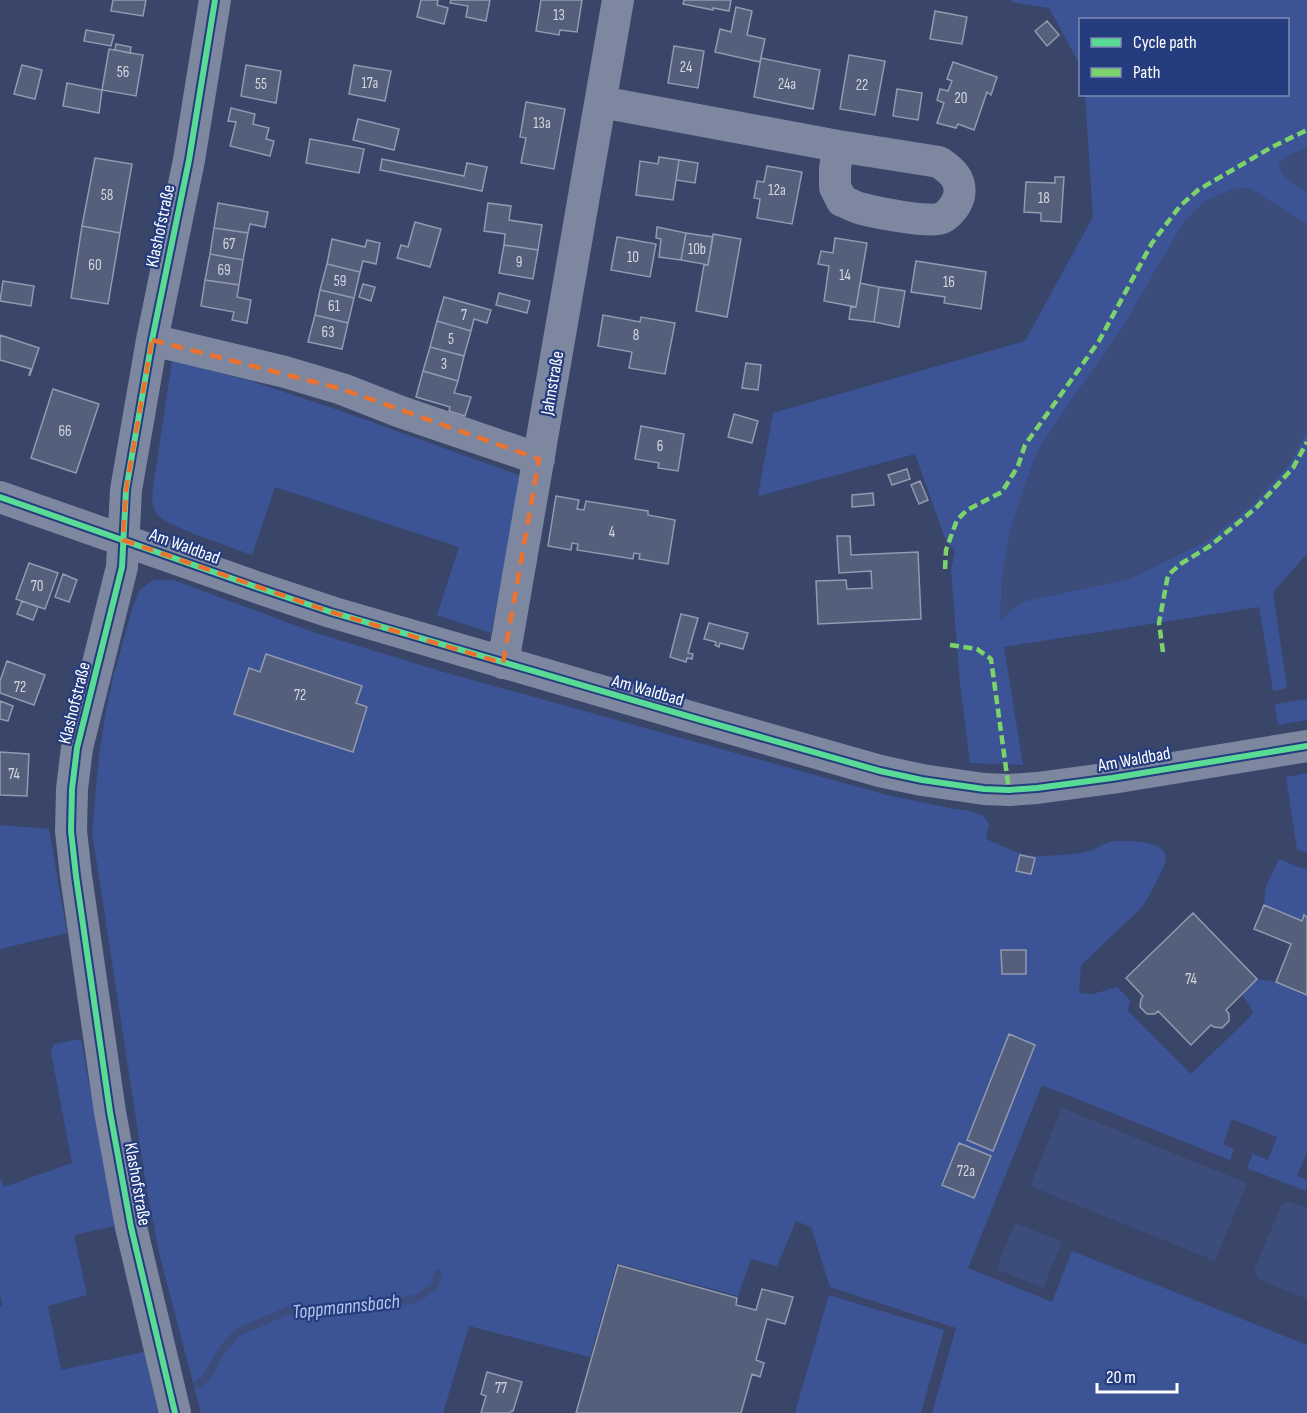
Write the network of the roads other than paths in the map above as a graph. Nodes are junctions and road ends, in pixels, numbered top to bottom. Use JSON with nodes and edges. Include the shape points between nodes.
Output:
{"nodes":[{"id":1,"x":215,"y":0,"type":"edge"},
{"id":2,"x":618,"y":0,"type":"edge"},
{"id":3,"x":601,"y":102,"type":"junction"},
{"id":4,"x":838,"y":146,"type":"dead end"},
{"id":5,"x":152,"y":340,"type":"junction"},
{"id":6,"x":539,"y":459,"type":"junction"},
{"id":7,"x":0,"y":497,"type":"edge"},
{"id":8,"x":123,"y":540,"type":"junction"},
{"id":9,"x":503,"y":663,"type":"junction"},
{"id":10,"x":1307,"y":746,"type":"edge"},
{"id":11,"x":175,"y":1413,"type":"edge"}],
"edges":[{"from":1,"to":5,"type":"street","name":"Klashofstraße","via":[[189,160]]},
{"from":2,"to":3,"type":"street","name":"Jahnstraße"},
{"from":3,"to":4,"type":"street"},
{"from":3,"to":6,"type":"street","name":"Jahnstraße"},
{"from":5,"to":6,"type":"street","via":[[285,372]]},
{"from":5,"to":8,"type":"street","name":"Klashofstraße","via":[[126,490]]},
{"from":6,"to":9,"type":"street","name":"Jahnstraße"},
{"from":7,"to":8,"type":"street","name":"Am Waldbad"},
{"from":8,"to":9,"type":"street","name":"Am Waldbad","via":[[331,612]]},
{"from":8,"to":11,"type":"street","name":"Klashofstraße","via":[[122,567],[77,748],[71,831],[130,1227]]},
{"from":9,"to":10,"type":"street","name":"Am Waldbad","via":[[880,771],[984,789],[1061,786]]}]}
